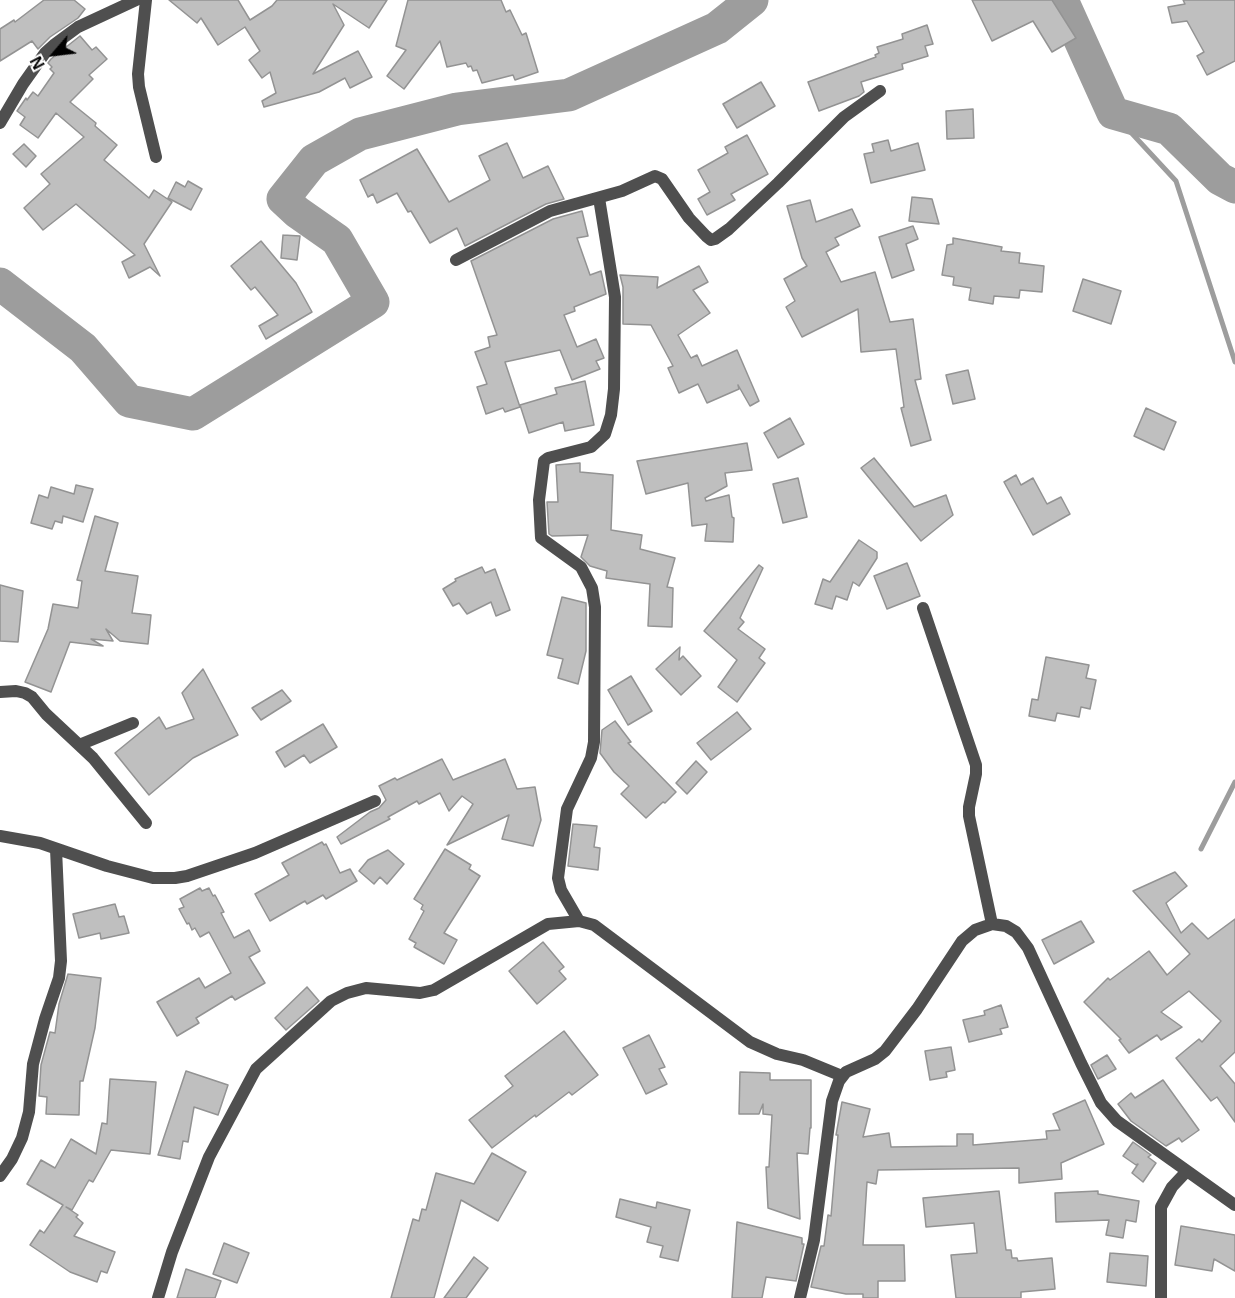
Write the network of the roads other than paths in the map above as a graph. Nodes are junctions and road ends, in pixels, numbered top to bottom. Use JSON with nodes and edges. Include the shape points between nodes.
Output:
{"nodes":[{"id":1,"x":136,"y":0,"type":"edge"},
{"id":2,"x":146,"y":0,"type":"edge"},
{"id":3,"x":880,"y":91,"type":"dead end"},
{"id":4,"x":0,"y":123,"type":"edge"},
{"id":5,"x":156,"y":157,"type":"dead end"},
{"id":6,"x":599,"y":198,"type":"junction"},
{"id":7,"x":456,"y":260,"type":"dead end"},
{"id":8,"x":923,"y":608,"type":"dead end"},
{"id":9,"x":0,"y":692,"type":"edge"},
{"id":10,"x":133,"y":723,"type":"dead end"},
{"id":11,"x":79,"y":745,"type":"junction"},
{"id":12,"x":375,"y":801,"type":"dead end"},
{"id":13,"x":146,"y":823,"type":"dead end"},
{"id":14,"x":0,"y":836,"type":"edge"},
{"id":15,"x":56,"y":849,"type":"junction"},
{"id":16,"x":579,"y":921,"type":"junction"},
{"id":17,"x":992,"y":924,"type":"junction"},
{"id":18,"x":843,"y":1076,"type":"junction"},
{"id":19,"x":1187,"y":1171,"type":"junction"},
{"id":20,"x":0,"y":1176,"type":"edge"},
{"id":21,"x":1235,"y":1205,"type":"edge"},
{"id":22,"x":158,"y":1298,"type":"edge"},
{"id":23,"x":800,"y":1298,"type":"edge"},
{"id":24,"x":1161,"y":1298,"type":"edge"}],
"edges":[{"from":1,"to":4,"type":"street","via":[[78,27],[45,53]]},
{"from":2,"to":5,"type":"street","via":[[138,74]]},
{"from":3,"to":6,"type":"street","via":[[844,117],[786,176],[715,239],[706,236],[689,218],[658,177]]},
{"from":6,"to":7,"type":"street","via":[[550,211]]},
{"from":6,"to":16,"type":"street","via":[[615,297],[611,415],[605,434],[591,447],[544,461],[539,500],[541,538],[581,567],[592,588],[595,607],[594,742],[591,758],[567,809],[558,878]]},
{"from":8,"to":17,"type":"street","via":[[976,765],[969,816]]},
{"from":9,"to":11,"type":"street","via":[[16,691],[32,697]]},
{"from":10,"to":11,"type":"street"},
{"from":11,"to":13,"type":"street"},
{"from":12,"to":15,"type":"street","via":[[255,853],[175,878],[153,878]]},
{"from":14,"to":15,"type":"street"},
{"from":15,"to":20,"type":"street","via":[[59,978],[33,1064],[29,1112],[22,1138]]},
{"from":16,"to":18,"type":"street","via":[[594,925],[750,1041]]},
{"from":16,"to":22,"type":"street","via":[[548,924],[434,990],[420,993],[366,988],[331,1001],[256,1069],[219,1136],[194,1194]]},
{"from":17,"to":18,"type":"street","via":[[975,930],[962,941],[885,1051]]},
{"from":17,"to":19,"type":"street","via":[[1016,932],[1028,948],[1101,1103],[1117,1121]]},
{"from":18,"to":23,"type":"street","via":[[832,1101],[814,1240]]},
{"from":19,"to":21,"type":"street"},
{"from":19,"to":24,"type":"street","via":[[1161,1207]]}]}
